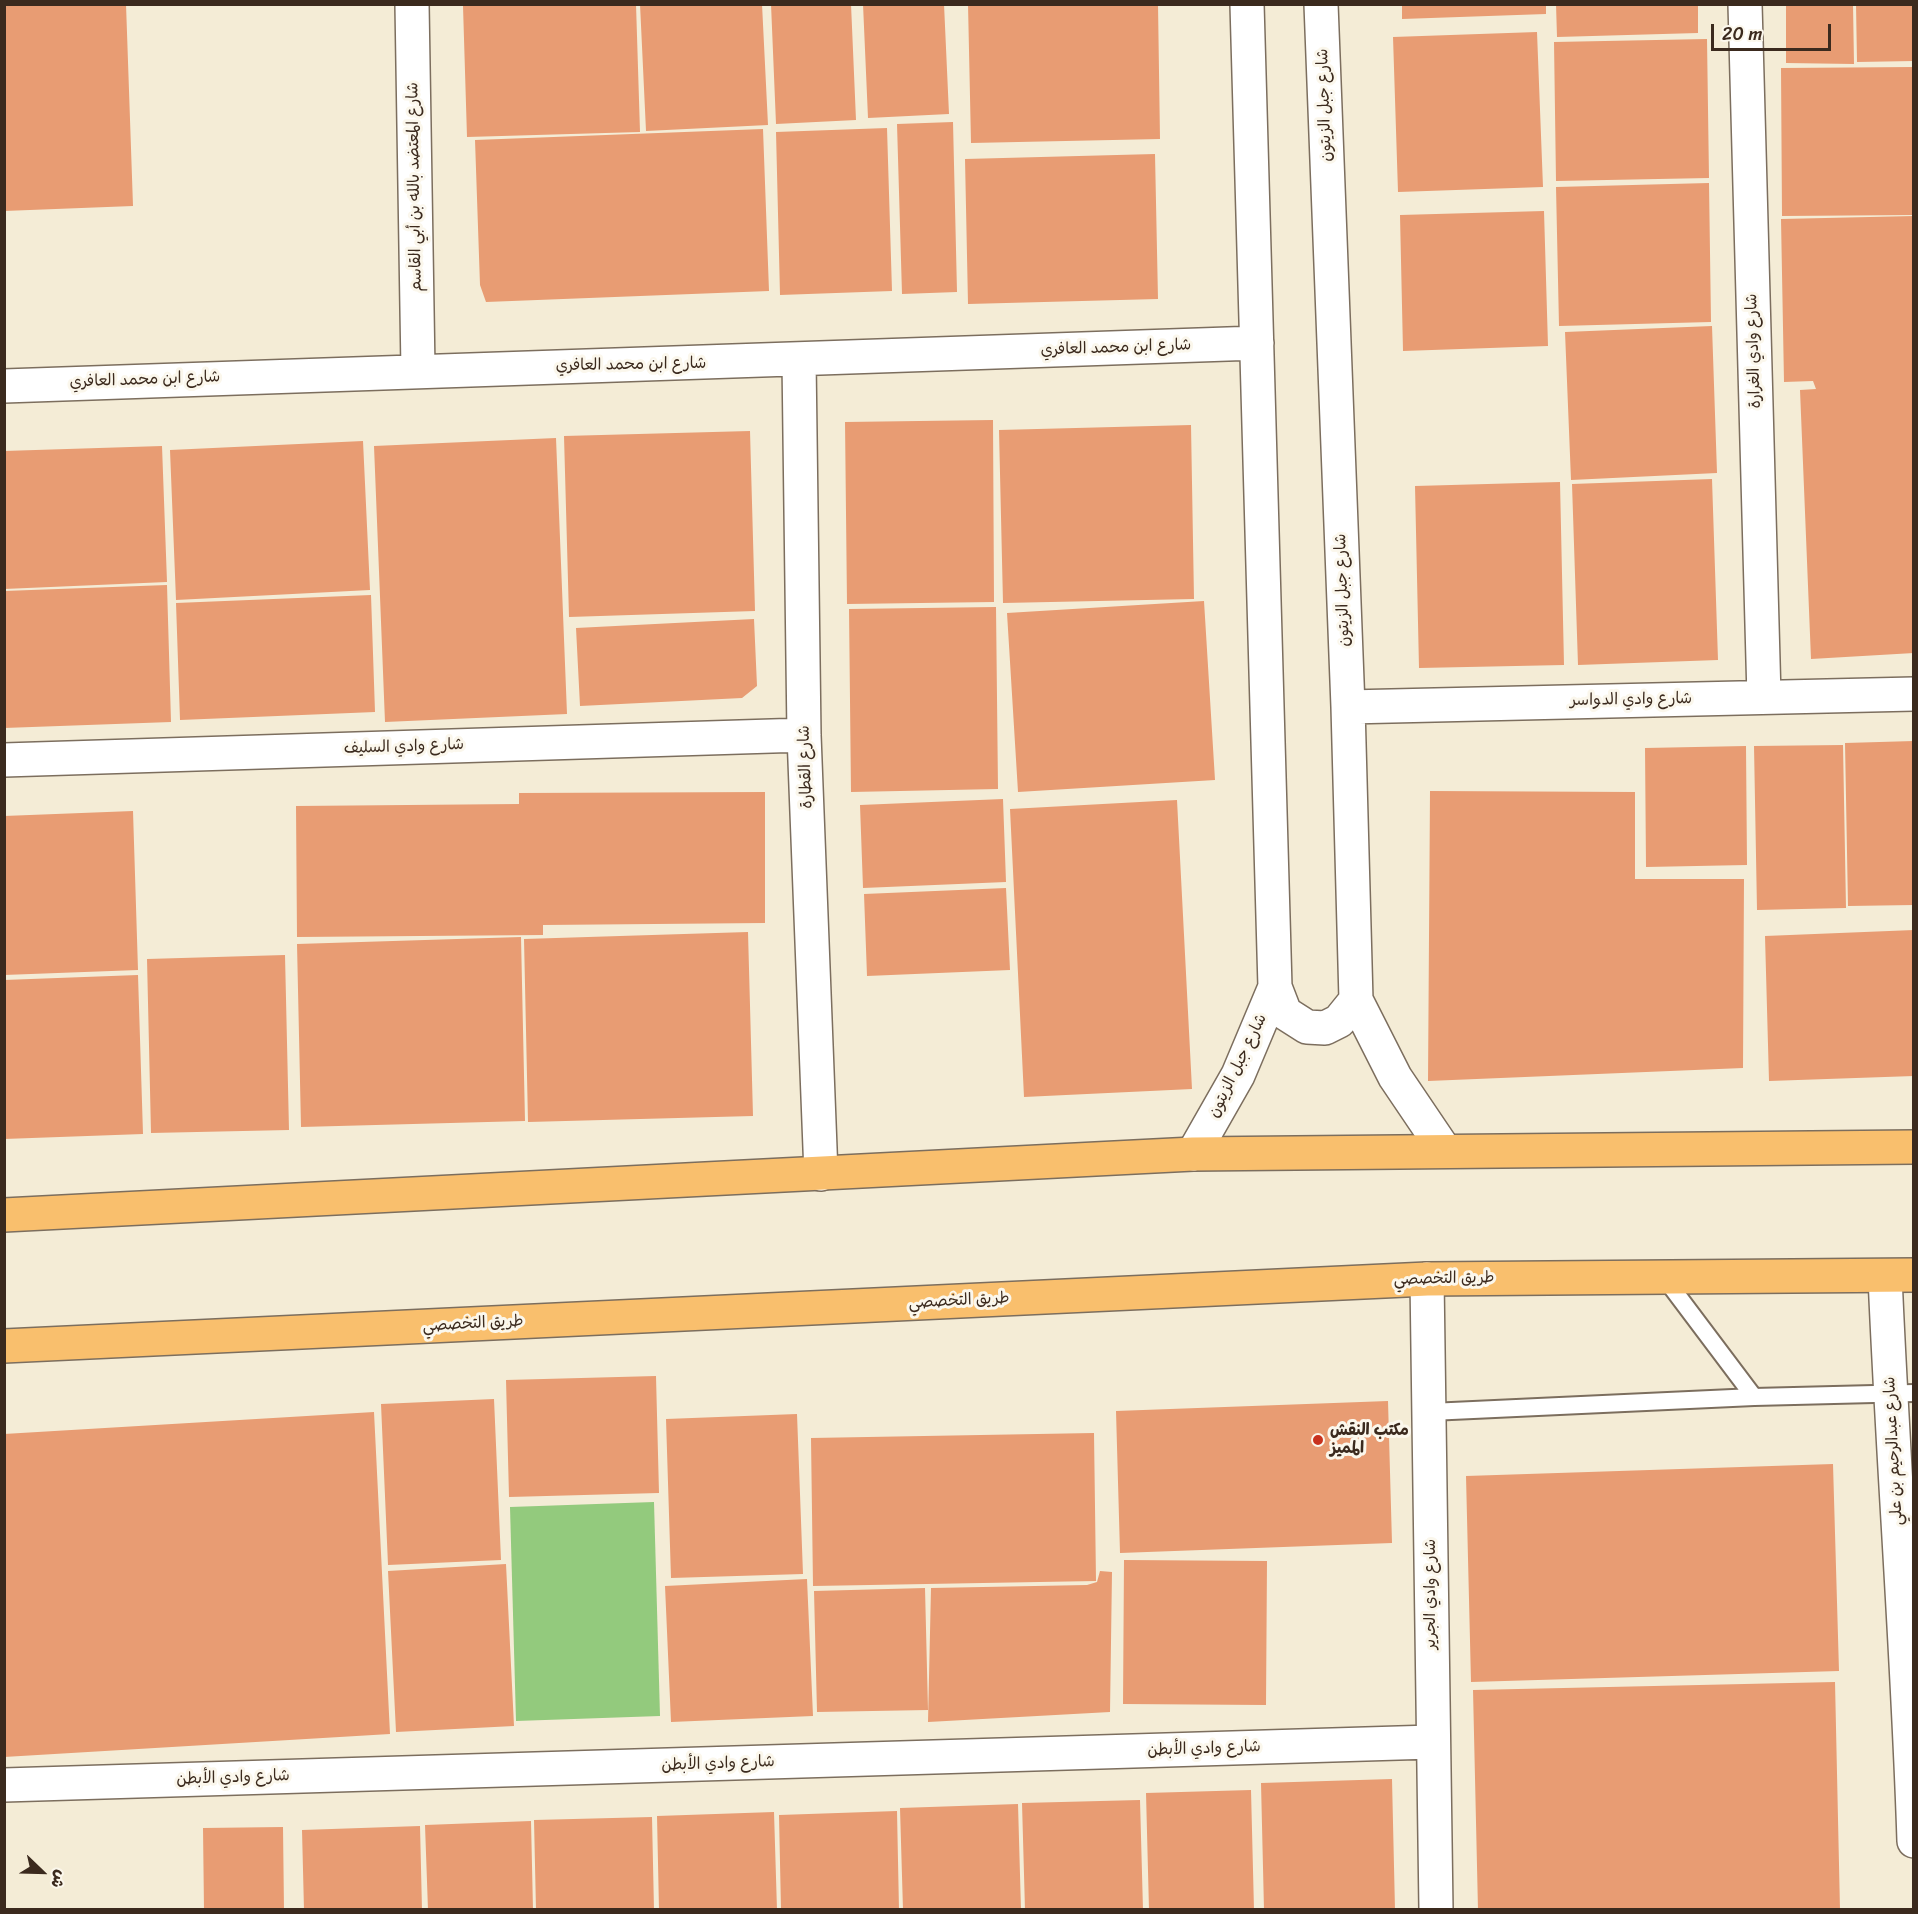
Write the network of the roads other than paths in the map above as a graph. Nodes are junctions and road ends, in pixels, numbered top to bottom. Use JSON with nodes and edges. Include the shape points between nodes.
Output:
{"nodes":[{"id":1,"x":412,"y":4,"type":"edge"},
{"id":2,"x":1247,"y":4,"type":"edge"},
{"id":3,"x":1321,"y":4,"type":"edge"},
{"id":4,"x":1745,"y":4,"type":"edge"},
{"id":5,"x":1257,"y":343,"type":"junction"},
{"id":6,"x":799,"y":360,"type":"junction"},
{"id":7,"x":418,"y":370,"type":"junction"},
{"id":8,"x":4,"y":386,"type":"edge"},
{"id":9,"x":1914,"y":693,"type":"edge"},
{"id":10,"x":1764,"y":697,"type":"junction"},
{"id":11,"x":1348,"y":707,"type":"junction"},
{"id":12,"x":804,"y":735,"type":"junction"},
{"id":13,"x":4,"y":760,"type":"edge"},
{"id":14,"x":1275,"y":987,"type":"junction"},
{"id":15,"x":1356,"y":1000,"type":"junction"},
{"id":16,"x":1914,"y":1147,"type":"edge"},
{"id":17,"x":1445,"y":1151,"type":"junction"},
{"id":18,"x":1193,"y":1154,"type":"junction"},
{"id":19,"x":821,"y":1174,"type":"junction"},
{"id":20,"x":4,"y":1215,"type":"edge"},
{"id":21,"x":1899,"y":1275,"type":"edge"},
{"id":22,"x":1663,"y":1276,"type":"junction"},
{"id":23,"x":1427,"y":1279,"type":"junction"},
{"id":24,"x":4,"y":1346,"type":"edge"},
{"id":25,"x":1902,"y":1394,"type":"edge"},
{"id":26,"x":1754,"y":1397,"type":"junction"},
{"id":27,"x":1430,"y":1412,"type":"junction"},
{"id":28,"x":1912,"y":1740,"type":"edge"},
{"id":29,"x":1432,"y":1742,"type":"junction"},
{"id":30,"x":4,"y":1785,"type":"edge"},
{"id":31,"x":1914,"y":1841,"type":"edge"},
{"id":32,"x":1436,"y":1910,"type":"edge"}],
"edges":[{"from":1,"to":7,"type":"street","name":"شارع المعتضد بالله بن أبي القاسم"},
{"from":2,"to":5,"type":"street","name":"شارع جبل الزيتون"},
{"from":3,"to":11,"type":"street","name":"شارع جبل الزيتون"},
{"from":4,"to":10,"type":"street","name":"شارع وادي الغرارة"},
{"from":5,"to":6,"type":"street","name":"شارع ابن محمد العافري"},
{"from":5,"to":14,"type":"street","name":"شارع جبل الزيتون"},
{"from":6,"to":7,"type":"street","name":"شارع ابن محمد العافري"},
{"from":6,"to":12,"type":"street","name":"شارع القطارة"},
{"from":7,"to":8,"type":"street","name":"شارع ابن محمد العافري"},
{"from":9,"to":10,"type":"street","name":"شارع وادي الدواسر"},
{"from":10,"to":11,"type":"street","name":"شارع وادي الدواسر"},
{"from":11,"to":15,"type":"street","name":"شارع جبل الزيتون"},
{"from":12,"to":13,"type":"street","name":"شارع وادي السليف"},
{"from":12,"to":19,"type":"street","name":"شارع القطارة"},
{"from":14,"to":15,"type":"street","via":[[1285,1013],[1307,1027],[1325,1028],[1339,1021]]},
{"from":14,"to":18,"type":"street","name":"شارع جبل الزيتون","via":[[1238,1075]]},
{"from":15,"to":17,"type":"street","name":"شارع جبل الزيتون","via":[[1395,1077]]},
{"from":16,"to":17,"type":"main road"},
{"from":17,"to":18,"type":"main road"},
{"from":18,"to":19,"type":"main road"},
{"from":19,"to":20,"type":"main road"},
{"from":21,"to":22,"type":"main road","name":"طريق التخصصي"},
{"from":21,"to":25,"type":"street","name":"شارع عبدالرحيم بن علي"},
{"from":22,"to":23,"type":"main road","name":"طريق التخصصي"},
{"from":22,"to":26,"type":"lane"},
{"from":23,"to":24,"type":"main road","name":"طريق التخصصي"},
{"from":23,"to":27,"type":"street","name":"شارع وادي الجرير"},
{"from":25,"to":26,"type":"lane"},
{"from":25,"to":28,"type":"street","name":"شارع عبدالرحيم بن علي"},
{"from":26,"to":27,"type":"lane"},
{"from":27,"to":29,"type":"street","name":"شارع وادي الجرير"},
{"from":28,"to":31,"type":"street","name":"شارع عبدالرحيم بن علي"},
{"from":29,"to":30,"type":"street","name":"شارع وادي الأبطن"},
{"from":29,"to":32,"type":"street","name":"شارع وادي الجرير"}]}
